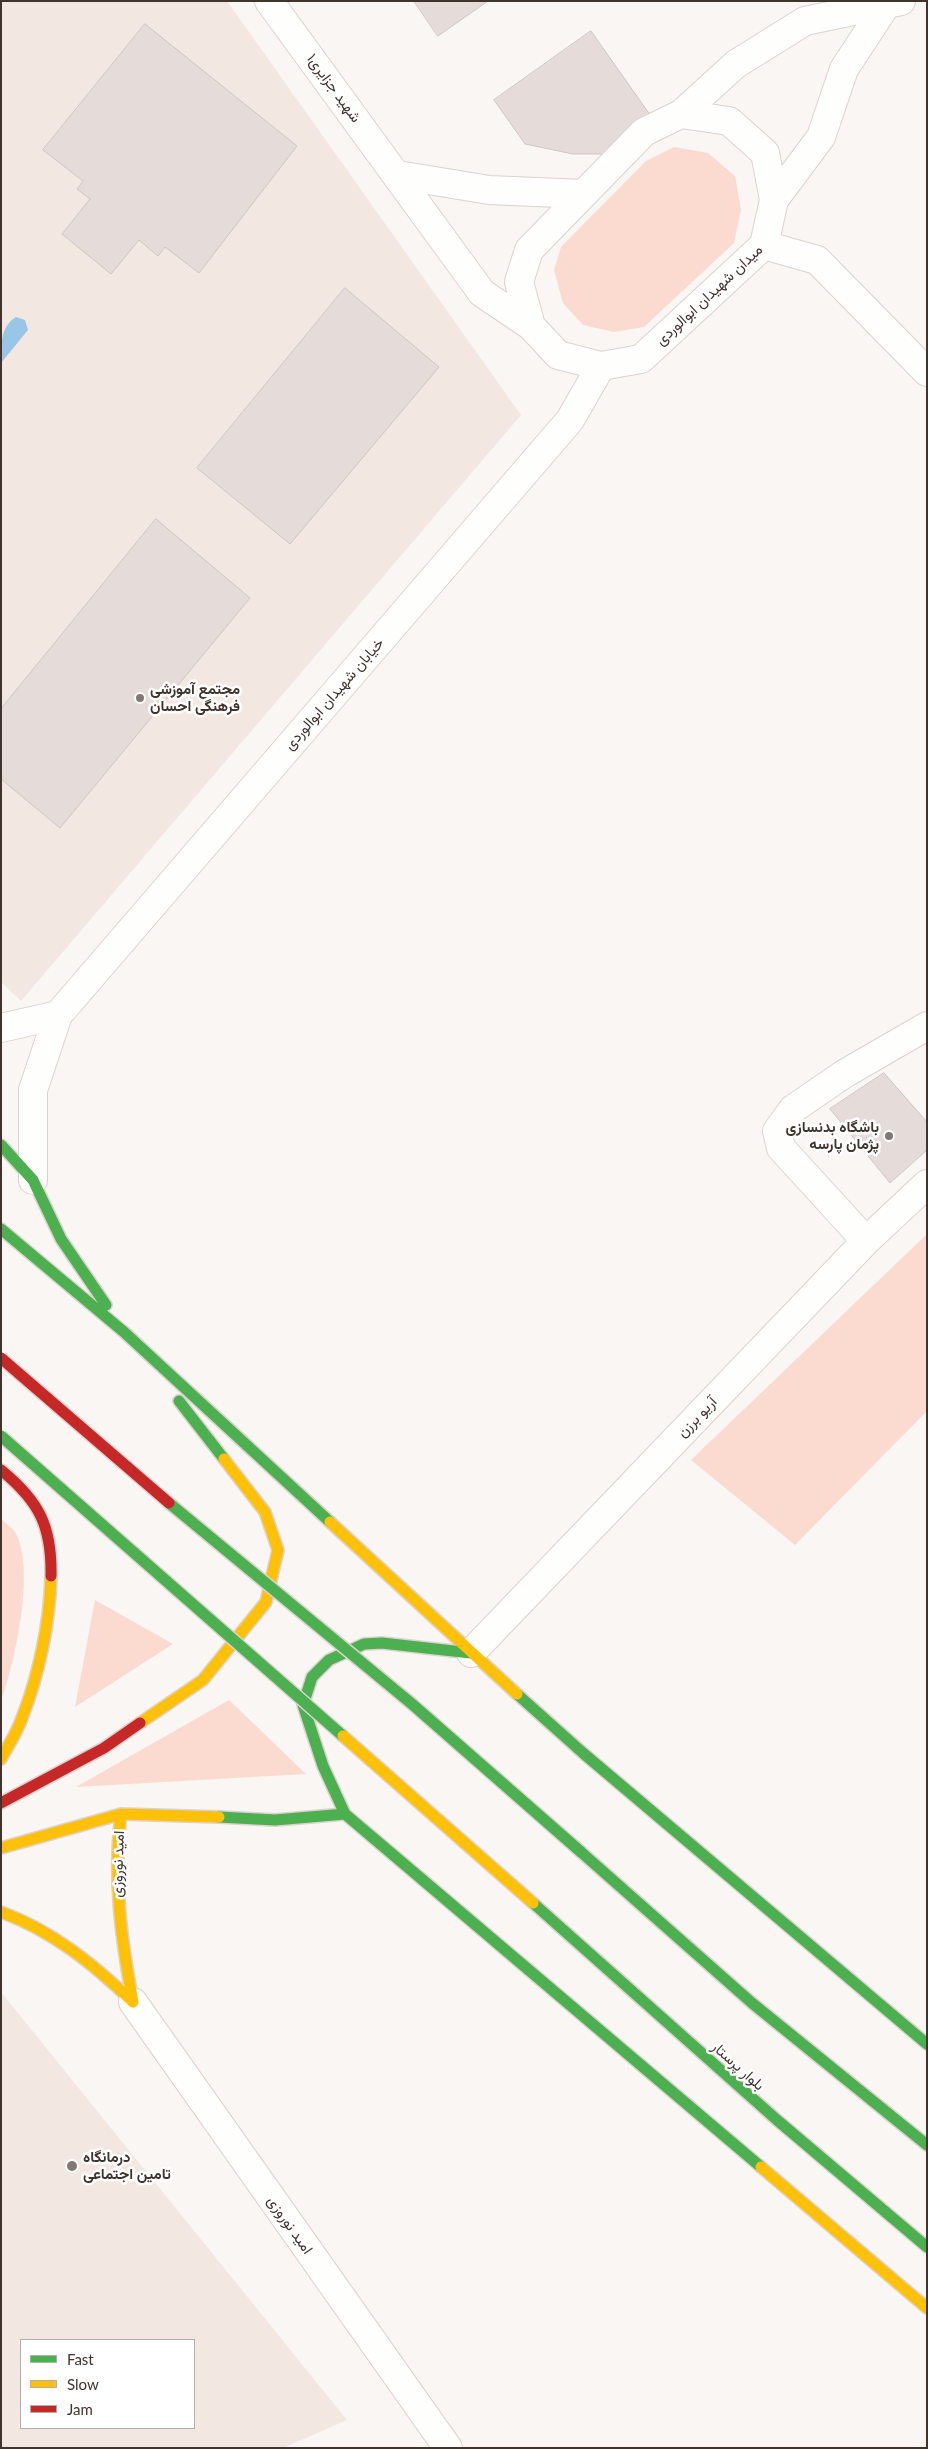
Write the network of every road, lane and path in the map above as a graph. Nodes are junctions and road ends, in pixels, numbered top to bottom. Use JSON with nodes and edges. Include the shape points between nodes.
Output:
{"nodes":[{"id":1,"x":270,"y":1,"type":"edge"},
{"id":2,"x":894,"y":3,"type":"edge"},
{"id":3,"x":681,"y":114,"type":"junction"},
{"id":4,"x":398,"y":175,"type":"junction"},
{"id":5,"x":583,"y":194,"type":"junction"},
{"id":6,"x":774,"y":200,"type":"junction"},
{"id":7,"x":764,"y":245,"type":"junction"},
{"id":8,"x":531,"y":326,"type":"junction"},
{"id":9,"x":601,"y":366,"type":"junction"},
{"id":10,"x":927,"y":372,"type":"edge"},
{"id":11,"x":58,"y":1015,"type":"junction"},
{"id":12,"x":927,"y":1026,"type":"edge"},
{"id":13,"x":1,"y":1028,"type":"edge"},
{"id":14,"x":1,"y":1145,"type":"edge"},
{"id":15,"x":33,"y":1180,"type":"junction"},
{"id":16,"x":927,"y":1184,"type":"edge"},
{"id":17,"x":1,"y":1229,"type":"edge"},
{"id":18,"x":866,"y":1241,"type":"junction"},
{"id":19,"x":124,"y":1332,"type":"junction"},
{"id":20,"x":1,"y":1358,"type":"edge"},
{"id":21,"x":1,"y":1436,"type":"edge"},
{"id":22,"x":1,"y":1470,"type":"edge"},
{"id":23,"x":470,"y":1653,"type":"junction"},
{"id":24,"x":1,"y":1758,"type":"edge"},
{"id":25,"x":1,"y":1802,"type":"edge"},
{"id":26,"x":121,"y":1814,"type":"junction"},
{"id":27,"x":344,"y":1814,"type":"junction"},
{"id":28,"x":1,"y":1848,"type":"edge"},
{"id":29,"x":1,"y":1912,"type":"edge"},
{"id":30,"x":133,"y":2002,"type":"junction"},
{"id":31,"x":927,"y":2044,"type":"edge"},
{"id":32,"x":927,"y":2145,"type":"edge"},
{"id":33,"x":927,"y":2247,"type":"edge"},
{"id":34,"x":927,"y":2308,"type":"edge"},
{"id":35,"x":448,"y":2448,"type":"edge"}],
"edges":[{"from":1,"to":4,"type":"street","name":"شهید جزایری۱"},
{"from":2,"to":3,"type":"street","via":[[805,21],[736,64]]},
{"from":2,"to":6,"type":"street","via":[[844,69],[821,137]]},
{"from":3,"to":5,"type":"street","name":"میدان شهیدان ابوالوردی","via":[[644,132]]},
{"from":3,"to":6,"type":"street","name":"میدان شهیدان ابوالوردی","via":[[729,121],[765,153]]},
{"from":4,"to":5,"type":"street","via":[[489,190]]},
{"from":4,"to":8,"type":"street","name":"شهید جزایری۱","via":[[482,293]]},
{"from":5,"to":8,"type":"street","name":"میدان شهیدان ابوالوردی","via":[[529,250],[519,282]]},
{"from":6,"to":7,"type":"street","name":"میدان شهیدان ابوالوردی"},
{"from":7,"to":9,"type":"street","name":"میدان شهیدان ابوالوردی","via":[[641,359]]},
{"from":7,"to":10,"type":"street","via":[[817,260]]},
{"from":8,"to":9,"type":"street","name":"میدان شهیدان ابوالوردی","via":[[558,355]]},
{"from":9,"to":11,"type":"street","name":"خیابان شهیدان ابوالوردی","via":[[570,420]]},
{"from":11,"to":13,"type":"street"},
{"from":11,"to":15,"type":"street","name":"خیابان شهیدان ابوالوردی","via":[[33,1090]]},
{"from":12,"to":18,"type":"street","via":[[844,1074],[793,1109],[777,1131],[781,1148]]},
{"from":14,"to":15,"type":"main road"},
{"from":15,"to":19,"type":"main road","via":[[60,1239]]},
{"from":16,"to":18,"type":"street","name":"آریو برزن"},
{"from":17,"to":19,"type":"main road"},
{"from":18,"to":23,"type":"street","name":"آریو برزن"},
{"from":19,"to":23,"type":"main road"},
{"from":19,"to":25,"type":"main road","via":[[265,1512],[278,1550],[266,1602],[203,1680],[104,1748]]},
{"from":20,"to":32,"type":"main road","bridge":true,"via":[[127,1468],[412,1704],[752,2003]]},
{"from":21,"to":33,"type":"main road","name":"بلوار پرستار","bridge":true,"via":[[358,1746],[776,2120]]},
{"from":22,"to":24,"type":"main road","via":[[22,1487],[40,1512],[50,1540],[51,1573],[45,1629],[23,1715]]},
{"from":23,"to":27,"type":"main road","via":[[382,1643],[364,1644],[329,1660],[312,1677],[303,1705]]},
{"from":23,"to":31,"type":"main road","via":[[582,1753]]},
{"from":26,"to":27,"type":"main road","via":[[276,1820]]},
{"from":26,"to":28,"type":"main road"},
{"from":26,"to":30,"type":"main road","name":"امید نوروزی","via":[[117,1912]]},
{"from":27,"to":34,"type":"main road"},
{"from":29,"to":30,"type":"main road","name":"امید نوروزی","via":[[23,1919],[54,1936],[96,1967]]},
{"from":30,"to":35,"type":"street","name":"امید نوروزی"}]}
